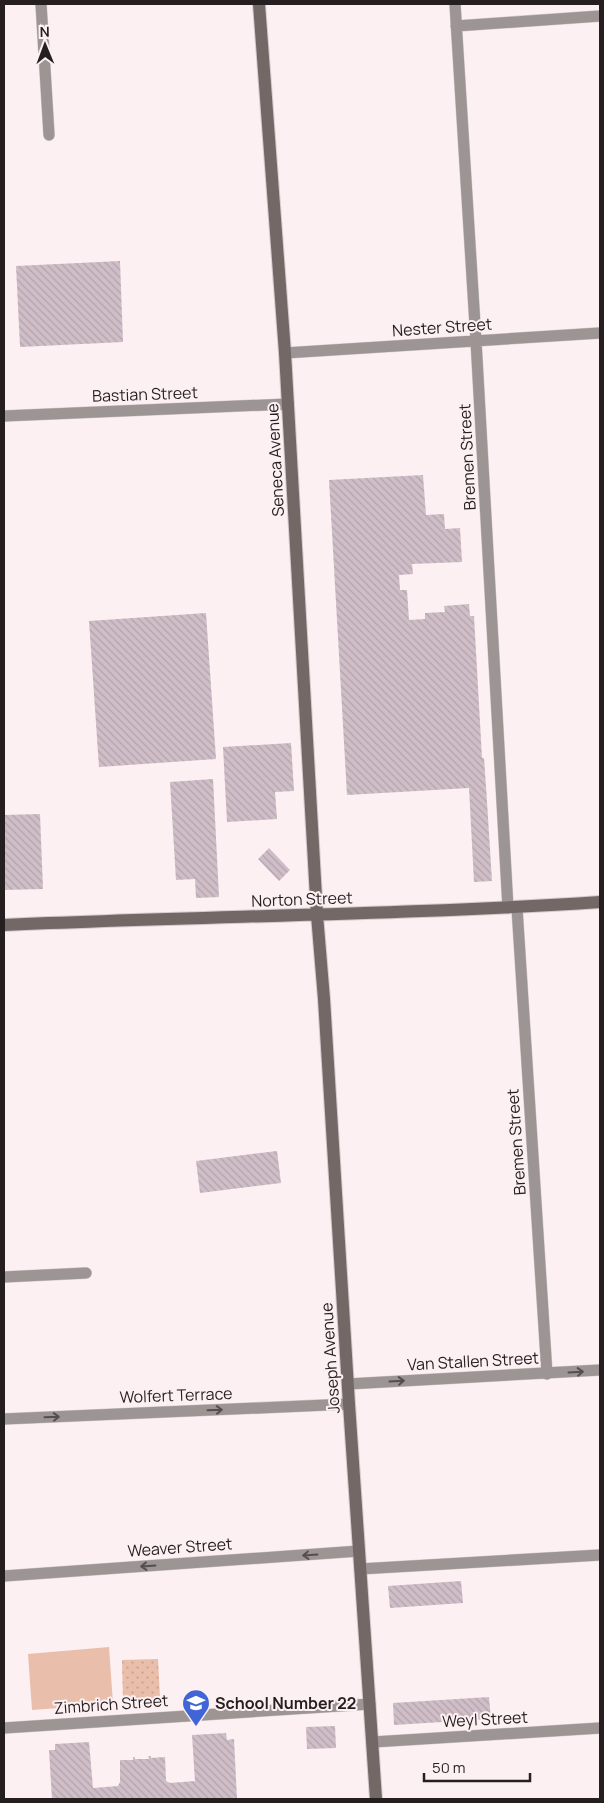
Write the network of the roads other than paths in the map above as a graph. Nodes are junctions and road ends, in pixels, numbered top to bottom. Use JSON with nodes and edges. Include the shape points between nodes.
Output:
{"nodes":[{"id":1,"x":41,"y":4,"type":"edge"},
{"id":2,"x":260,"y":4,"type":"edge"},
{"id":3,"x":455,"y":4,"type":"edge"},
{"id":4,"x":600,"y":16,"type":"edge"},
{"id":5,"x":456,"y":26,"type":"junction"},
{"id":6,"x":49,"y":135,"type":"dead end"},
{"id":7,"x":600,"y":333,"type":"edge"},
{"id":8,"x":476,"y":341,"type":"junction"},
{"id":9,"x":285,"y":353,"type":"junction"},
{"id":10,"x":288,"y":404,"type":"junction"},
{"id":11,"x":4,"y":416,"type":"edge"},
{"id":12,"x":600,"y":902,"type":"edge"},
{"id":13,"x":512,"y":908,"type":"junction"},
{"id":14,"x":317,"y":915,"type":"junction"},
{"id":15,"x":4,"y":925,"type":"edge"},
{"id":16,"x":86,"y":1274,"type":"dead end"},
{"id":17,"x":4,"y":1277,"type":"edge"},
{"id":18,"x":600,"y":1370,"type":"edge"},
{"id":19,"x":547,"y":1374,"type":"junction"},
{"id":20,"x":348,"y":1384,"type":"junction"},
{"id":21,"x":349,"y":1404,"type":"junction"},
{"id":22,"x":4,"y":1419,"type":"edge"},
{"id":23,"x":358,"y":1552,"type":"junction"},
{"id":24,"x":600,"y":1555,"type":"edge"},
{"id":25,"x":360,"y":1569,"type":"junction"},
{"id":26,"x":4,"y":1576,"type":"edge"},
{"id":27,"x":370,"y":1704,"type":"junction"},
{"id":28,"x":4,"y":1728,"type":"edge"},
{"id":29,"x":600,"y":1728,"type":"edge"},
{"id":30,"x":372,"y":1742,"type":"junction"},
{"id":31,"x":376,"y":1799,"type":"edge"}],
"edges":[{"from":1,"to":6,"type":"street"},
{"from":2,"to":9,"type":"main road","name":"Seneca Avenue"},
{"from":3,"to":5,"type":"street","name":"Bremen Street"},
{"from":4,"to":5,"type":"street"},
{"from":5,"to":8,"type":"street","name":"Bremen Street"},
{"from":7,"to":8,"type":"street","name":"Nester Street"},
{"from":8,"to":9,"type":"street","name":"Nester Street"},
{"from":8,"to":13,"type":"street","name":"Bremen Street"},
{"from":9,"to":10,"type":"main road","name":"Seneca Avenue"},
{"from":10,"to":11,"type":"street","name":"Bastian Street"},
{"from":10,"to":14,"type":"main road","name":"Seneca Avenue"},
{"from":12,"to":13,"type":"main road","name":"Norton Street"},
{"from":13,"to":14,"type":"main road","name":"Norton Street"},
{"from":13,"to":19,"type":"street","name":"Bremen Street"},
{"from":14,"to":15,"type":"main road","name":"Norton Street"},
{"from":14,"to":20,"type":"main road","name":"Joseph Avenue"},
{"from":16,"to":17,"type":"street"},
{"from":19,"to":18,"type":"street","name":"Van Stallen Street","one_way":true},
{"from":20,"to":19,"type":"street","name":"Van Stallen Street","one_way":true},
{"from":20,"to":21,"type":"main road","name":"Joseph Avenue"},
{"from":22,"to":21,"type":"street","name":"Wolfert Terrace","one_way":true},
{"from":21,"to":23,"type":"main road","name":"Joseph Avenue"},
{"from":23,"to":25,"type":"main road","name":"Joseph Avenue"},
{"from":23,"to":26,"type":"street","name":"Weaver Street","one_way":true},
{"from":24,"to":25,"type":"street"},
{"from":25,"to":27,"type":"main road","name":"Joseph Avenue"},
{"from":27,"to":28,"type":"street","name":"Zimbrich Street"},
{"from":27,"to":30,"type":"main road","name":"Joseph Avenue"},
{"from":29,"to":30,"type":"street","name":"Weyl Street"},
{"from":30,"to":31,"type":"main road","name":"Joseph Avenue"}]}
